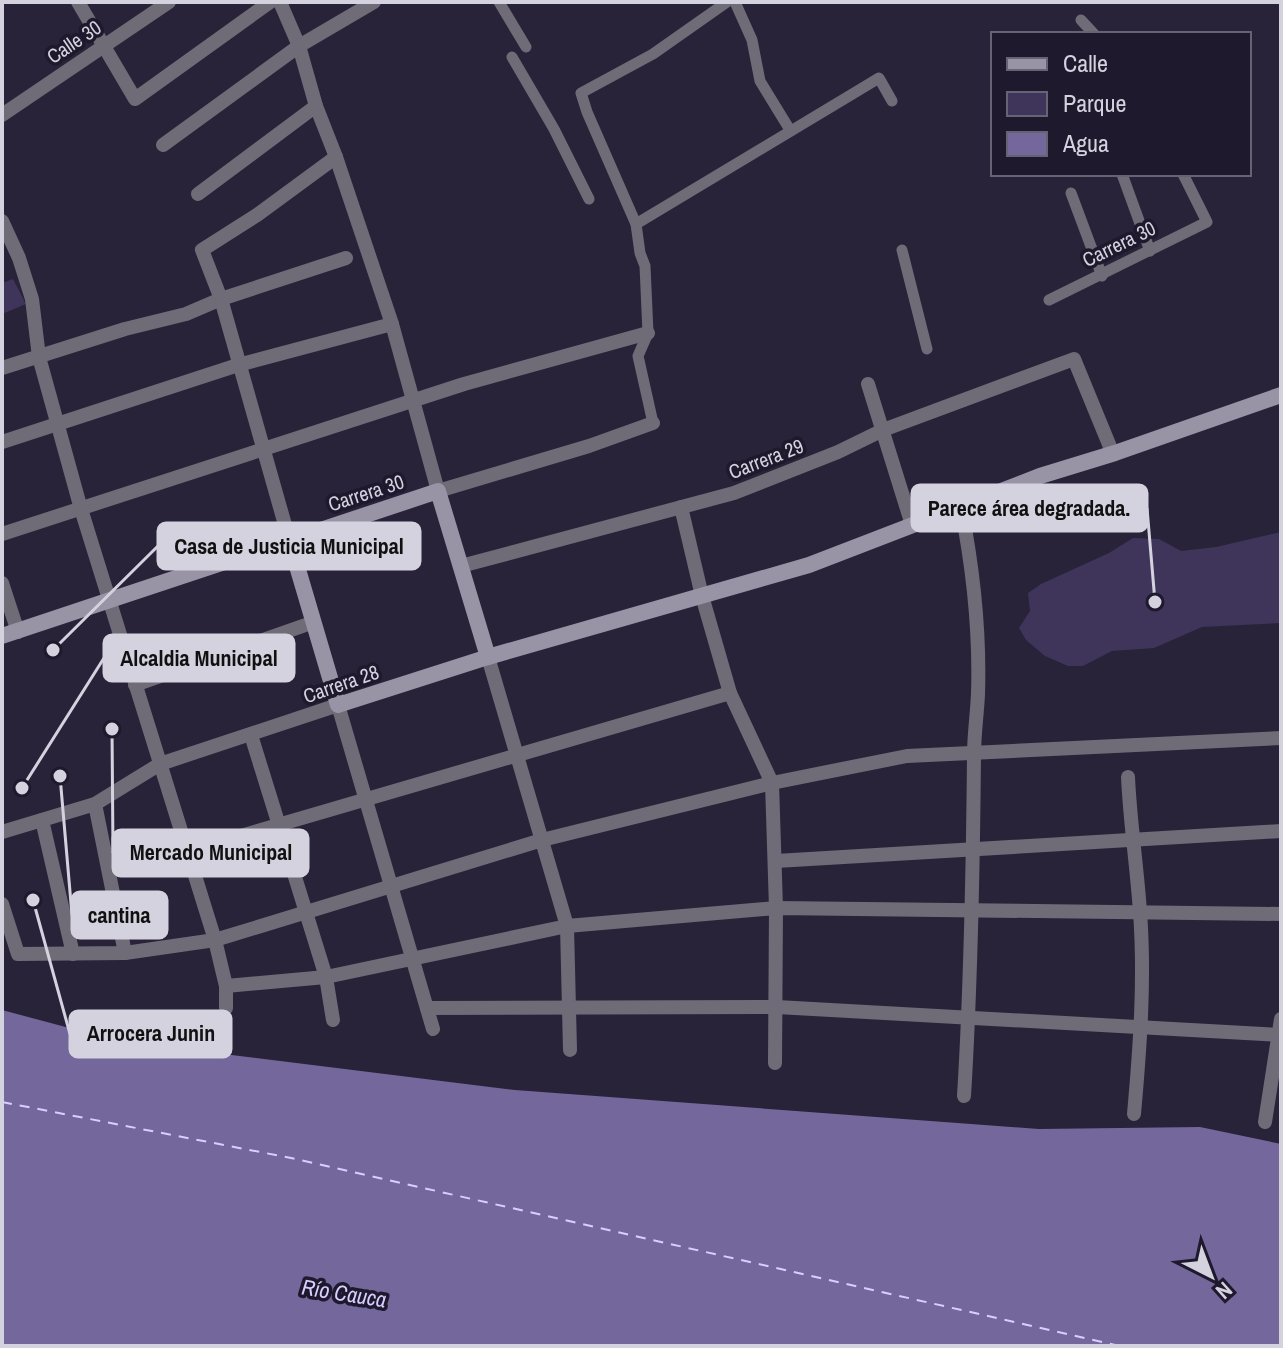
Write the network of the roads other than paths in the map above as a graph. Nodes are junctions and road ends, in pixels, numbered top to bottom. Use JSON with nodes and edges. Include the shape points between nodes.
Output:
{"nodes":[{"id":1,"x":78,"y":2,"type":"edge"},
{"id":2,"x":169,"y":2,"type":"edge"},
{"id":3,"x":270,"y":2,"type":"edge"},
{"id":4,"x":280,"y":2,"type":"edge"},
{"id":5,"x":374,"y":2,"type":"edge"},
{"id":6,"x":499,"y":2,"type":"edge"},
{"id":7,"x":727,"y":2,"type":"edge"},
{"id":8,"x":735,"y":2,"type":"edge"},
{"id":9,"x":1081,"y":20,"type":"dead end"},
{"id":10,"x":1092,"y":32,"type":"edge"},
{"id":11,"x":103,"y":46,"type":"junction"},
{"id":12,"x":299,"y":46,"type":"junction"},
{"id":13,"x":526,"y":47,"type":"dead end"},
{"id":14,"x":512,"y":57,"type":"dead end"},
{"id":15,"x":892,"y":101,"type":"dead end"},
{"id":16,"x":316,"y":106,"type":"junction"},
{"id":17,"x":2,"y":115,"type":"edge"},
{"id":18,"x":790,"y":130,"type":"junction"},
{"id":19,"x":163,"y":145,"type":"dead end"},
{"id":20,"x":336,"y":157,"type":"junction"},
{"id":21,"x":1123,"y":176,"type":"edge"},
{"id":22,"x":1184,"y":176,"type":"edge"},
{"id":23,"x":1071,"y":193,"type":"dead end"},
{"id":24,"x":198,"y":194,"type":"dead end"},
{"id":25,"x":589,"y":199,"type":"dead end"},
{"id":26,"x":2,"y":221,"type":"edge"},
{"id":27,"x":636,"y":224,"type":"junction"},
{"id":28,"x":902,"y":250,"type":"dead end"},
{"id":29,"x":1150,"y":251,"type":"junction"},
{"id":30,"x":346,"y":258,"type":"dead end"},
{"id":31,"x":1102,"y":276,"type":"junction"},
{"id":32,"x":221,"y":299,"type":"junction"},
{"id":33,"x":1049,"y":300,"type":"dead end"},
{"id":34,"x":392,"y":324,"type":"junction"},
{"id":35,"x":648,"y":333,"type":"junction"},
{"id":36,"x":927,"y":349,"type":"dead end"},
{"id":37,"x":39,"y":357,"type":"junction"},
{"id":38,"x":238,"y":365,"type":"junction"},
{"id":39,"x":2,"y":368,"type":"edge"},
{"id":40,"x":868,"y":384,"type":"dead end"},
{"id":41,"x":1281,"y":395,"type":"edge"},
{"id":42,"x":412,"y":401,"type":"junction"},
{"id":43,"x":653,"y":423,"type":"joint"},
{"id":44,"x":57,"y":425,"type":"junction"},
{"id":45,"x":883,"y":430,"type":"junction"},
{"id":46,"x":2,"y":442,"type":"edge"},
{"id":47,"x":263,"y":450,"type":"junction"},
{"id":48,"x":1113,"y":454,"type":"junction"},
{"id":49,"x":438,"y":491,"type":"junction"},
{"id":50,"x":681,"y":507,"type":"junction"},
{"id":51,"x":961,"y":507,"type":"junction"},
{"id":52,"x":81,"y":509,"type":"junction"},
{"id":53,"x":912,"y":525,"type":"junction"},
{"id":54,"x":2,"y":534,"type":"edge"},
{"id":55,"x":289,"y":539,"type":"junction"},
{"id":56,"x":461,"y":566,"type":"junction"},
{"id":57,"x":2,"y":583,"type":"edge"},
{"id":58,"x":702,"y":596,"type":"junction"},
{"id":59,"x":110,"y":601,"type":"junction"},
{"id":60,"x":314,"y":622,"type":"junction"},
{"id":61,"x":10,"y":634,"type":"edge"},
{"id":62,"x":488,"y":657,"type":"junction"},
{"id":63,"x":135,"y":685,"type":"junction"},
{"id":64,"x":730,"y":693,"type":"junction"},
{"id":65,"x":338,"y":705,"type":"junction"},
{"id":66,"x":251,"y":735,"type":"junction"},
{"id":67,"x":1281,"y":738,"type":"edge"},
{"id":68,"x":974,"y":753,"type":"junction"},
{"id":69,"x":517,"y":755,"type":"junction"},
{"id":70,"x":160,"y":764,"type":"junction"},
{"id":71,"x":1128,"y":777,"type":"dead end"},
{"id":72,"x":772,"y":783,"type":"junction"},
{"id":73,"x":366,"y":799,"type":"junction"},
{"id":74,"x":95,"y":804,"type":"junction"},
{"id":75,"x":42,"y":820,"type":"junction"},
{"id":76,"x":279,"y":824,"type":"junction"},
{"id":77,"x":1281,"y":831,"type":"edge"},
{"id":78,"x":2,"y":832,"type":"edge"},
{"id":79,"x":1131,"y":839,"type":"junction"},
{"id":80,"x":542,"y":840,"type":"junction"},
{"id":81,"x":974,"y":849,"type":"junction"},
{"id":82,"x":189,"y":851,"type":"junction"},
{"id":83,"x":776,"y":861,"type":"junction"},
{"id":84,"x":392,"y":888,"type":"junction"},
{"id":85,"x":2,"y":904,"type":"edge"},
{"id":86,"x":776,"y":908,"type":"junction"},
{"id":87,"x":973,"y":911,"type":"junction"},
{"id":88,"x":1140,"y":912,"type":"junction"},
{"id":89,"x":306,"y":913,"type":"junction"},
{"id":90,"x":1281,"y":914,"type":"edge"},
{"id":91,"x":567,"y":926,"type":"junction"},
{"id":92,"x":215,"y":940,"type":"junction"},
{"id":93,"x":125,"y":953,"type":"junction"},
{"id":94,"x":73,"y":954,"type":"junction"},
{"id":95,"x":413,"y":958,"type":"junction"},
{"id":96,"x":326,"y":977,"type":"junction"},
{"id":97,"x":226,"y":986,"type":"junction"},
{"id":98,"x":777,"y":1007,"type":"junction"},
{"id":99,"x":226,"y":1008,"type":"dead end"},
{"id":100,"x":427,"y":1008,"type":"junction"},
{"id":101,"x":569,"y":1008,"type":"junction"},
{"id":102,"x":969,"y":1017,"type":"junction"},
{"id":103,"x":333,"y":1020,"type":"dead end"},
{"id":104,"x":1141,"y":1027,"type":"junction"},
{"id":105,"x":433,"y":1029,"type":"dead end"},
{"id":106,"x":1280,"y":1030,"type":"edge"},
{"id":107,"x":570,"y":1050,"type":"dead end"},
{"id":108,"x":775,"y":1063,"type":"dead end"},
{"id":109,"x":964,"y":1096,"type":"dead end"},
{"id":110,"x":1134,"y":1114,"type":"dead end"},
{"id":111,"x":1265,"y":1122,"type":"dead end"}],
"edges":[{"from":1,"to":11,"type":"street"},
{"from":2,"to":11,"type":"street","name":"Calle 30"},
{"from":3,"to":11,"type":"street","via":[[135,99]]},
{"from":4,"to":12,"type":"street"},
{"from":5,"to":12,"type":"street"},
{"from":6,"to":13,"type":"street"},
{"from":7,"to":27,"type":"street","via":[[653,54],[581,93]]},
{"from":8,"to":18,"type":"street","via":[[752,40],[760,81]]},
{"from":9,"to":10,"type":"street"},
{"from":11,"to":17,"type":"street","name":"Calle 30"},
{"from":12,"to":16,"type":"street"},
{"from":12,"to":19,"type":"street"},
{"from":14,"to":25,"type":"street"},
{"from":15,"to":18,"type":"street","via":[[879,78]]},
{"from":16,"to":20,"type":"street"},
{"from":16,"to":24,"type":"street"},
{"from":18,"to":27,"type":"street"},
{"from":20,"to":32,"type":"street","via":[[202,250]]},
{"from":20,"to":34,"type":"street"},
{"from":21,"to":29,"type":"street"},
{"from":22,"to":29,"type":"street","name":"Carrera 30","via":[[1207,222]]},
{"from":23,"to":31,"type":"street"},
{"from":26,"to":37,"type":"street","via":[[32,299]]},
{"from":27,"to":35,"type":"street","via":[[645,266]]},
{"from":28,"to":36,"type":"street"},
{"from":29,"to":31,"type":"street","name":"Carrera 30"},
{"from":30,"to":32,"type":"street"},
{"from":31,"to":33,"type":"street","name":"Carrera 30"},
{"from":32,"to":37,"type":"street"},
{"from":32,"to":38,"type":"street"},
{"from":34,"to":38,"type":"street"},
{"from":34,"to":42,"type":"street"},
{"from":35,"to":42,"type":"street"},
{"from":35,"to":43,"type":"street","via":[[638,356]]},
{"from":37,"to":39,"type":"street"},
{"from":37,"to":44,"type":"street"},
{"from":38,"to":44,"type":"street"},
{"from":38,"to":47,"type":"street"},
{"from":40,"to":45,"type":"street"},
{"from":41,"to":48,"type":"main road","name":"Carrera 28"},
{"from":42,"to":47,"type":"street"},
{"from":42,"to":49,"type":"street"},
{"from":43,"to":49,"type":"street","name":"Carrera 30"},
{"from":44,"to":46,"type":"street"},
{"from":44,"to":52,"type":"street"},
{"from":45,"to":48,"type":"street","name":"Carrera 29","via":[[1074,359]]},
{"from":45,"to":50,"type":"street","name":"Carrera 29","via":[[784,474]]},
{"from":45,"to":53,"type":"street"},
{"from":47,"to":52,"type":"street"},
{"from":47,"to":55,"type":"street"},
{"from":48,"to":51,"type":"main road","name":"Carrera 28"},
{"from":49,"to":55,"type":"main road","name":"Carrera 30"},
{"from":49,"to":56,"type":"main road"},
{"from":50,"to":56,"type":"street","name":"Carrera 29"},
{"from":50,"to":58,"type":"street"},
{"from":51,"to":53,"type":"main road","name":"Carrera 28"},
{"from":51,"to":68,"type":"street","via":[[972,562],[976,637]]},
{"from":52,"to":54,"type":"street"},
{"from":52,"to":59,"type":"street"},
{"from":53,"to":58,"type":"main road","name":"Carrera 28","via":[[809,565]]},
{"from":55,"to":59,"type":"main road","name":"Carrera 30"},
{"from":55,"to":60,"type":"main road"},
{"from":56,"to":62,"type":"main road"},
{"from":57,"to":61,"type":"street"},
{"from":58,"to":62,"type":"main road","name":"Carrera 28"},
{"from":58,"to":64,"type":"street"},
{"from":59,"to":61,"type":"main road","name":"Carrera 30"},
{"from":59,"to":63,"type":"street"},
{"from":60,"to":63,"type":"street"},
{"from":60,"to":65,"type":"main road"},
{"from":62,"to":65,"type":"main road","name":"Carrera 28"},
{"from":62,"to":69,"type":"street"},
{"from":63,"to":70,"type":"street"},
{"from":64,"to":69,"type":"street"},
{"from":64,"to":72,"type":"street"},
{"from":65,"to":66,"type":"street","name":"Carrera 28"},
{"from":65,"to":73,"type":"street"},
{"from":66,"to":70,"type":"street","name":"Carrera 28"},
{"from":66,"to":76,"type":"street"},
{"from":67,"to":68,"type":"street"},
{"from":68,"to":72,"type":"street","via":[[907,756]]},
{"from":68,"to":81,"type":"street"},
{"from":69,"to":73,"type":"street"},
{"from":69,"to":80,"type":"street"},
{"from":70,"to":74,"type":"street","name":"Carrera 28"},
{"from":70,"to":82,"type":"street"},
{"from":71,"to":79,"type":"street"},
{"from":72,"to":80,"type":"street"},
{"from":72,"to":83,"type":"street"},
{"from":73,"to":76,"type":"street"},
{"from":73,"to":84,"type":"street"},
{"from":74,"to":75,"type":"street","name":"Carrera 28"},
{"from":74,"to":93,"type":"street"},
{"from":75,"to":78,"type":"street","name":"Carrera 28"},
{"from":75,"to":94,"type":"street"},
{"from":76,"to":82,"type":"street"},
{"from":76,"to":89,"type":"street"},
{"from":77,"to":79,"type":"street"},
{"from":79,"to":81,"type":"street"},
{"from":79,"to":88,"type":"street"},
{"from":80,"to":84,"type":"street"},
{"from":80,"to":91,"type":"street"},
{"from":81,"to":83,"type":"street"},
{"from":81,"to":87,"type":"street"},
{"from":82,"to":92,"type":"street"},
{"from":83,"to":86,"type":"street"},
{"from":84,"to":89,"type":"street"},
{"from":84,"to":95,"type":"street"},
{"from":85,"to":94,"type":"street","via":[[18,954]]},
{"from":86,"to":87,"type":"street"},
{"from":86,"to":91,"type":"street"},
{"from":86,"to":98,"type":"street"},
{"from":87,"to":88,"type":"street"},
{"from":87,"to":102,"type":"street"},
{"from":88,"to":90,"type":"street"},
{"from":88,"to":104,"type":"street"},
{"from":89,"to":92,"type":"street"},
{"from":89,"to":96,"type":"street"},
{"from":91,"to":95,"type":"street"},
{"from":91,"to":101,"type":"street"},
{"from":92,"to":93,"type":"street"},
{"from":92,"to":97,"type":"street"},
{"from":93,"to":94,"type":"street"},
{"from":95,"to":96,"type":"street"},
{"from":95,"to":100,"type":"street"},
{"from":96,"to":97,"type":"street"},
{"from":96,"to":103,"type":"street"},
{"from":97,"to":99,"type":"street"},
{"from":98,"to":101,"type":"street"},
{"from":98,"to":102,"type":"street"},
{"from":98,"to":108,"type":"street"},
{"from":100,"to":101,"type":"street"},
{"from":100,"to":105,"type":"street"},
{"from":101,"to":107,"type":"street"},
{"from":102,"to":104,"type":"street"},
{"from":102,"to":109,"type":"street"},
{"from":104,"to":106,"type":"street"},
{"from":104,"to":110,"type":"street"},
{"from":106,"to":111,"type":"street"}]}
